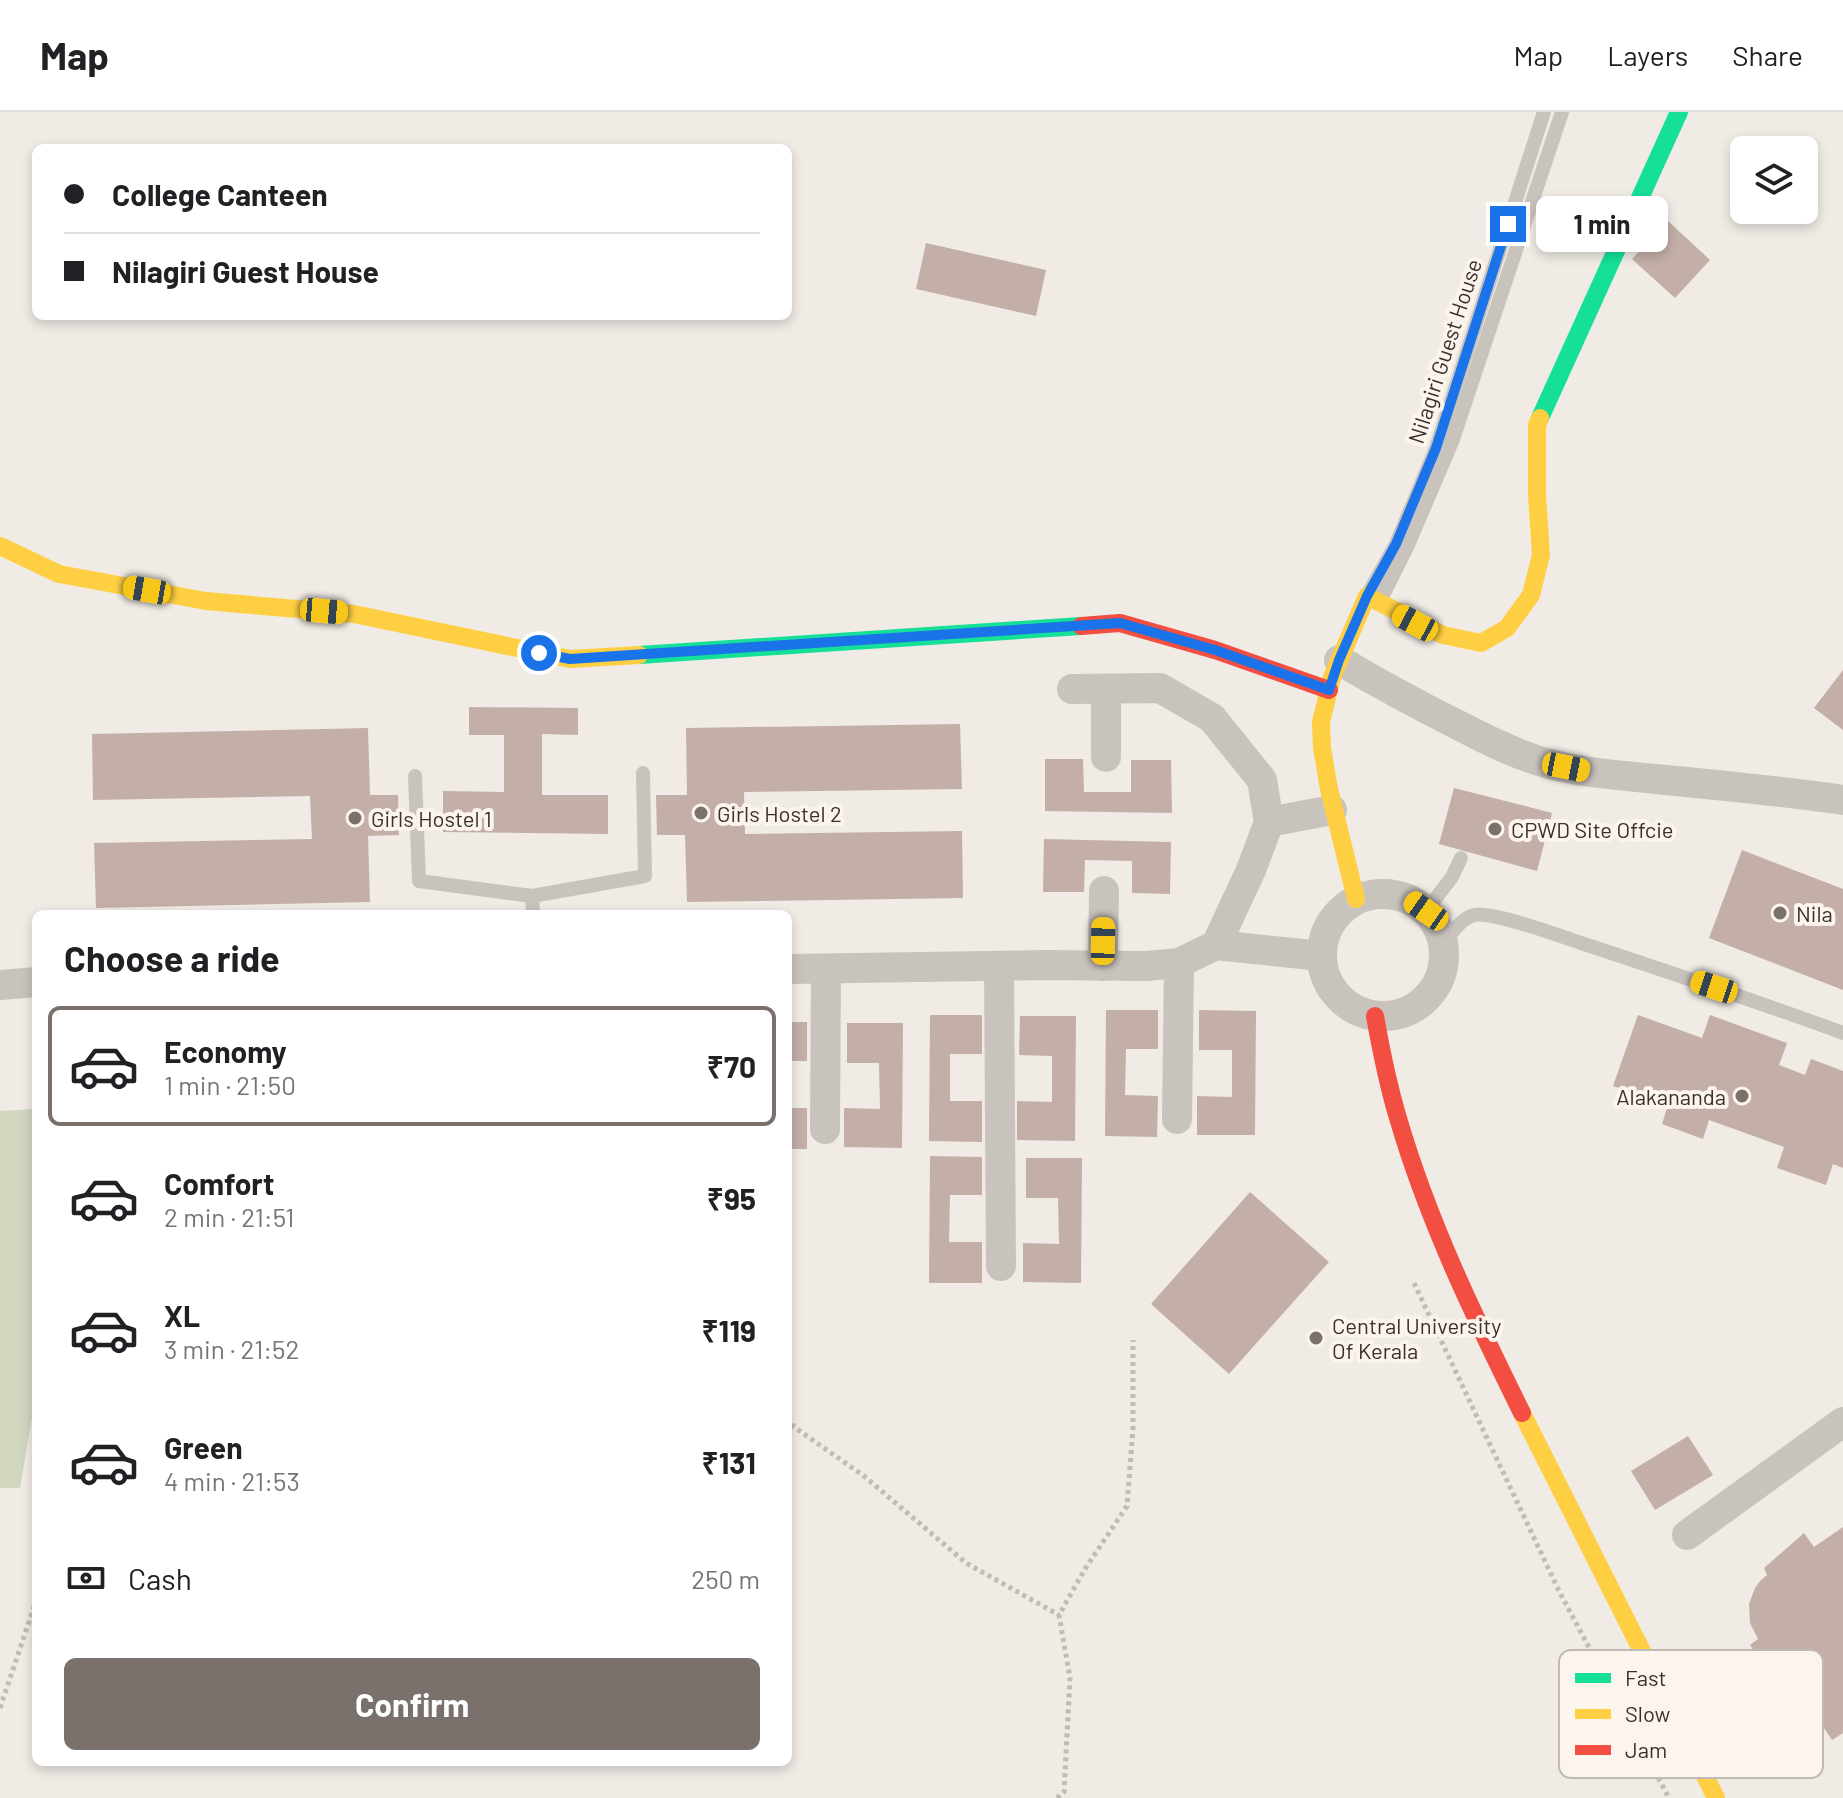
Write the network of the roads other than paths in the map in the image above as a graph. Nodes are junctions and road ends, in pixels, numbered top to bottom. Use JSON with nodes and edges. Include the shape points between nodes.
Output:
{"nodes":[{"id":1,"x":1544,"y":112,"type":"edge"},
{"id":2,"x":1562,"y":112,"type":"edge"},
{"id":3,"x":1679,"y":112,"type":"edge"},
{"id":4,"x":0,"y":546,"type":"edge"},
{"id":5,"x":1373,"y":600,"type":"junction"},
{"id":6,"x":1339,"y":660,"type":"junction"},
{"id":7,"x":1072,"y":689,"type":"dead end"},
{"id":8,"x":1106,"y":689,"type":"junction"},
{"id":9,"x":1329,"y":690,"type":"junction"},
{"id":10,"x":1106,"y":757,"type":"dead end"},
{"id":11,"x":643,"y":773,"type":"dead end"},
{"id":12,"x":415,"y":776,"type":"dead end"},
{"id":13,"x":1843,"y":800,"type":"edge"},
{"id":14,"x":1332,"y":810,"type":"junction"},
{"id":15,"x":1269,"y":822,"type":"junction"},
{"id":16,"x":1461,"y":858,"type":"dead end"},
{"id":17,"x":1104,"y":891,"type":"dead end"},
{"id":18,"x":532,"y":896,"type":"junction"},
{"id":19,"x":1356,"y":899,"type":"junction"},
{"id":20,"x":533,"y":910,"type":"edge"},
{"id":21,"x":1426,"y":911,"type":"junction"},
{"id":22,"x":1216,"y":945,"type":"junction"},
{"id":23,"x":1443,"y":945,"type":"junction"},
{"id":24,"x":1321,"y":956,"type":"junction"},
{"id":25,"x":1179,"y":963,"type":"junction"},
{"id":26,"x":999,"y":966,"type":"junction"},
{"id":27,"x":1103,"y":966,"type":"junction"},
{"id":28,"x":792,"y":969,"type":"edge"},
{"id":29,"x":826,"y":969,"type":"junction"},
{"id":30,"x":32,"y":982,"type":"edge"},
{"id":31,"x":0,"y":985,"type":"edge"},
{"id":32,"x":1375,"y":1016,"type":"junction"},
{"id":33,"x":1843,"y":1033,"type":"edge"},
{"id":34,"x":1177,"y":1119,"type":"dead end"},
{"id":35,"x":825,"y":1129,"type":"dead end"},
{"id":36,"x":1001,"y":1266,"type":"dead end"},
{"id":37,"x":1843,"y":1422,"type":"edge"},
{"id":38,"x":1687,"y":1535,"type":"dead end"},
{"id":39,"x":1641,"y":1650,"type":"edge"},
{"id":40,"x":1706,"y":1778,"type":"edge"},
{"id":41,"x":1716,"y":1798,"type":"edge"}],
"edges":[{"from":1,"to":5,"type":"lane","name":"Nilagiri Guest House","via":[[1436,448]]},
{"from":2,"to":5,"type":"lane","name":"Nilagiri Guest House","via":[[1452,442],[1408,545]]},
{"from":3,"to":5,"type":"street","via":[[1537,425],[1541,555],[1531,595],[1507,628],[1481,643],[1443,635]]},
{"from":4,"to":9,"type":"street","via":[[59,574],[206,601],[354,614],[570,659],[1120,623]]},
{"from":5,"to":6,"type":"street"},
{"from":6,"to":9,"type":"street"},
{"from":6,"to":13,"type":"street","via":[[1434,713],[1547,764]]},
{"from":7,"to":8,"type":"street"},
{"from":8,"to":10,"type":"street"},
{"from":8,"to":15,"type":"street","via":[[1160,688],[1212,718],[1262,780]]},
{"from":9,"to":14,"type":"street","via":[[1321,725]]},
{"from":11,"to":18,"type":"lane","via":[[645,876]]},
{"from":12,"to":18,"type":"lane","via":[[419,881]]},
{"from":14,"to":15,"type":"street"},
{"from":14,"to":19,"type":"street"},
{"from":15,"to":22,"type":"street"},
{"from":16,"to":21,"type":"lane"},
{"from":17,"to":27,"type":"street"},
{"from":18,"to":20,"type":"lane"},
{"from":19,"to":21,"type":"street","via":[[1393,895]]},
{"from":19,"to":24,"type":"street","via":[[1330,922]]},
{"from":21,"to":23,"type":"street"},
{"from":22,"to":24,"type":"street"},
{"from":22,"to":25,"type":"street"},
{"from":23,"to":32,"type":"street","via":[[1438,982],[1427,998],[1412,1009]]},
{"from":23,"to":33,"type":"lane","via":[[1460,923],[1473,915],[1490,915]]},
{"from":24,"to":32,"type":"street","via":[[1337,995]]},
{"from":25,"to":27,"type":"street"},
{"from":25,"to":34,"type":"street"},
{"from":26,"to":27,"type":"street"},
{"from":26,"to":29,"type":"street"},
{"from":26,"to":36,"type":"street"},
{"from":28,"to":29,"type":"street"},
{"from":29,"to":35,"type":"street"},
{"from":30,"to":31,"type":"street"},
{"from":32,"to":39,"type":"street","via":[[1393,1102],[1445,1249]]},
{"from":37,"to":38,"type":"street"},
{"from":40,"to":41,"type":"street"}]}
